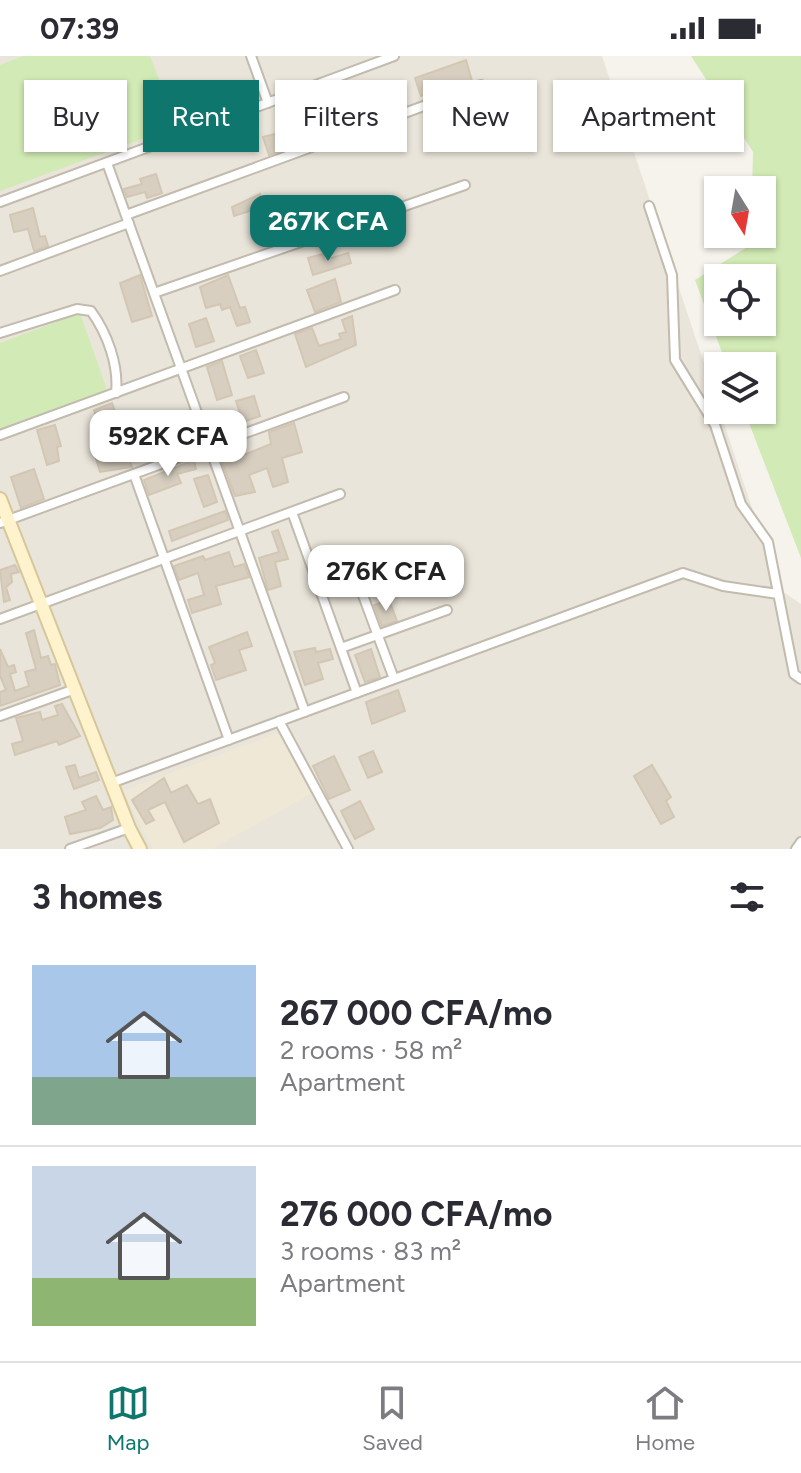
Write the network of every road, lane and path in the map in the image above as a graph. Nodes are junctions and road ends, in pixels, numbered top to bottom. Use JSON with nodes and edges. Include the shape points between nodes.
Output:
{"nodes":[{"id":1,"x":251,"y":56,"type":"edge"},
{"id":2,"x":394,"y":56,"type":"edge"},
{"id":3,"x":268,"y":103,"type":"junction"},
{"id":4,"x":423,"y":107,"type":"edge"},
{"id":5,"x":107,"y":163,"type":"junction"},
{"id":6,"x":465,"y":185,"type":"dead end"},
{"id":7,"x":0,"y":202,"type":"edge"},
{"id":8,"x":649,"y":206,"type":"dead end"},
{"id":9,"x":127,"y":219,"type":"junction"},
{"id":10,"x":0,"y":271,"type":"edge"},
{"id":11,"x":395,"y":290,"type":"dead end"},
{"id":12,"x":154,"y":293,"type":"junction"},
{"id":13,"x":0,"y":333,"type":"edge"},
{"id":14,"x":181,"y":369,"type":"junction"},
{"id":15,"x":116,"y":393,"type":"junction"},
{"id":16,"x":344,"y":397,"type":"dead end"},
{"id":17,"x":0,"y":435,"type":"edge"},
{"id":18,"x":209,"y":446,"type":"junction"},
{"id":19,"x":134,"y":474,"type":"junction"},
{"id":20,"x":340,"y":494,"type":"dead end"},
{"id":21,"x":0,"y":499,"type":"edge"},
{"id":22,"x":292,"y":512,"type":"junction"},
{"id":23,"x":4,"y":522,"type":"edge"},
{"id":24,"x":240,"y":531,"type":"junction"},
{"id":25,"x":164,"y":558,"type":"junction"},
{"id":26,"x":361,"y":590,"type":"dead end"},
{"id":27,"x":778,"y":594,"type":"junction"},
{"id":28,"x":42,"y":603,"type":"junction"},
{"id":29,"x":447,"y":610,"type":"dead end"},
{"id":30,"x":0,"y":619,"type":"edge"},
{"id":31,"x":377,"y":635,"type":"junction"},
{"id":32,"x":341,"y":648,"type":"junction"},
{"id":33,"x":394,"y":679,"type":"junction"},
{"id":34,"x":801,"y":679,"type":"edge"},
{"id":35,"x":75,"y":689,"type":"junction"},
{"id":36,"x":357,"y":693,"type":"junction"},
{"id":37,"x":305,"y":712,"type":"junction"},
{"id":38,"x":0,"y":716,"type":"edge"},
{"id":39,"x":279,"y":721,"type":"junction"},
{"id":40,"x":229,"y":740,"type":"junction"},
{"id":41,"x":111,"y":783,"type":"junction"},
{"id":42,"x":129,"y":828,"type":"junction"},
{"id":43,"x":801,"y":842,"type":"edge"},
{"id":44,"x":70,"y":849,"type":"edge"},
{"id":45,"x":140,"y":849,"type":"edge"},
{"id":46,"x":348,"y":849,"type":"edge"},
{"id":47,"x":796,"y":849,"type":"edge"}],
"edges":[{"from":1,"to":3,"type":"street"},
{"from":2,"to":3,"type":"street"},
{"from":3,"to":5,"type":"street"},
{"from":4,"to":9,"type":"street"},
{"from":5,"to":7,"type":"street"},
{"from":5,"to":9,"type":"street"},
{"from":6,"to":12,"type":"street"},
{"from":8,"to":27,"type":"street","via":[[672,275],[675,360],[715,425],[741,504],[768,542]]},
{"from":9,"to":10,"type":"street"},
{"from":9,"to":12,"type":"street"},
{"from":11,"to":14,"type":"street"},
{"from":12,"to":14,"type":"street"},
{"from":13,"to":15,"type":"street","via":[[77,309],[91,311],[105,332]]},
{"from":14,"to":15,"type":"street"},
{"from":14,"to":18,"type":"street"},
{"from":15,"to":17,"type":"street"},
{"from":16,"to":18,"type":"street"},
{"from":18,"to":19,"type":"street"},
{"from":18,"to":24,"type":"street"},
{"from":19,"to":23,"type":"street"},
{"from":19,"to":25,"type":"street"},
{"from":20,"to":22,"type":"street"},
{"from":21,"to":23,"type":"street"},
{"from":22,"to":24,"type":"street"},
{"from":22,"to":32,"type":"street"},
{"from":23,"to":28,"type":"street"},
{"from":24,"to":25,"type":"street"},
{"from":24,"to":37,"type":"street"},
{"from":25,"to":28,"type":"street"},
{"from":25,"to":40,"type":"street"},
{"from":26,"to":31,"type":"street"},
{"from":27,"to":33,"type":"street","via":[[723,586],[683,573]]},
{"from":27,"to":34,"type":"street","via":[[794,674]]},
{"from":28,"to":30,"type":"street"},
{"from":28,"to":35,"type":"street"},
{"from":29,"to":31,"type":"street"},
{"from":31,"to":32,"type":"street"},
{"from":31,"to":33,"type":"street"},
{"from":32,"to":36,"type":"street"},
{"from":33,"to":36,"type":"street"},
{"from":35,"to":38,"type":"street"},
{"from":35,"to":41,"type":"street"},
{"from":36,"to":37,"type":"street"},
{"from":37,"to":39,"type":"street"},
{"from":39,"to":40,"type":"street"},
{"from":39,"to":46,"type":"street"},
{"from":40,"to":41,"type":"street"},
{"from":41,"to":42,"type":"street"},
{"from":42,"to":44,"type":"street"},
{"from":42,"to":45,"type":"street"},
{"from":43,"to":47,"type":"street"}]}
